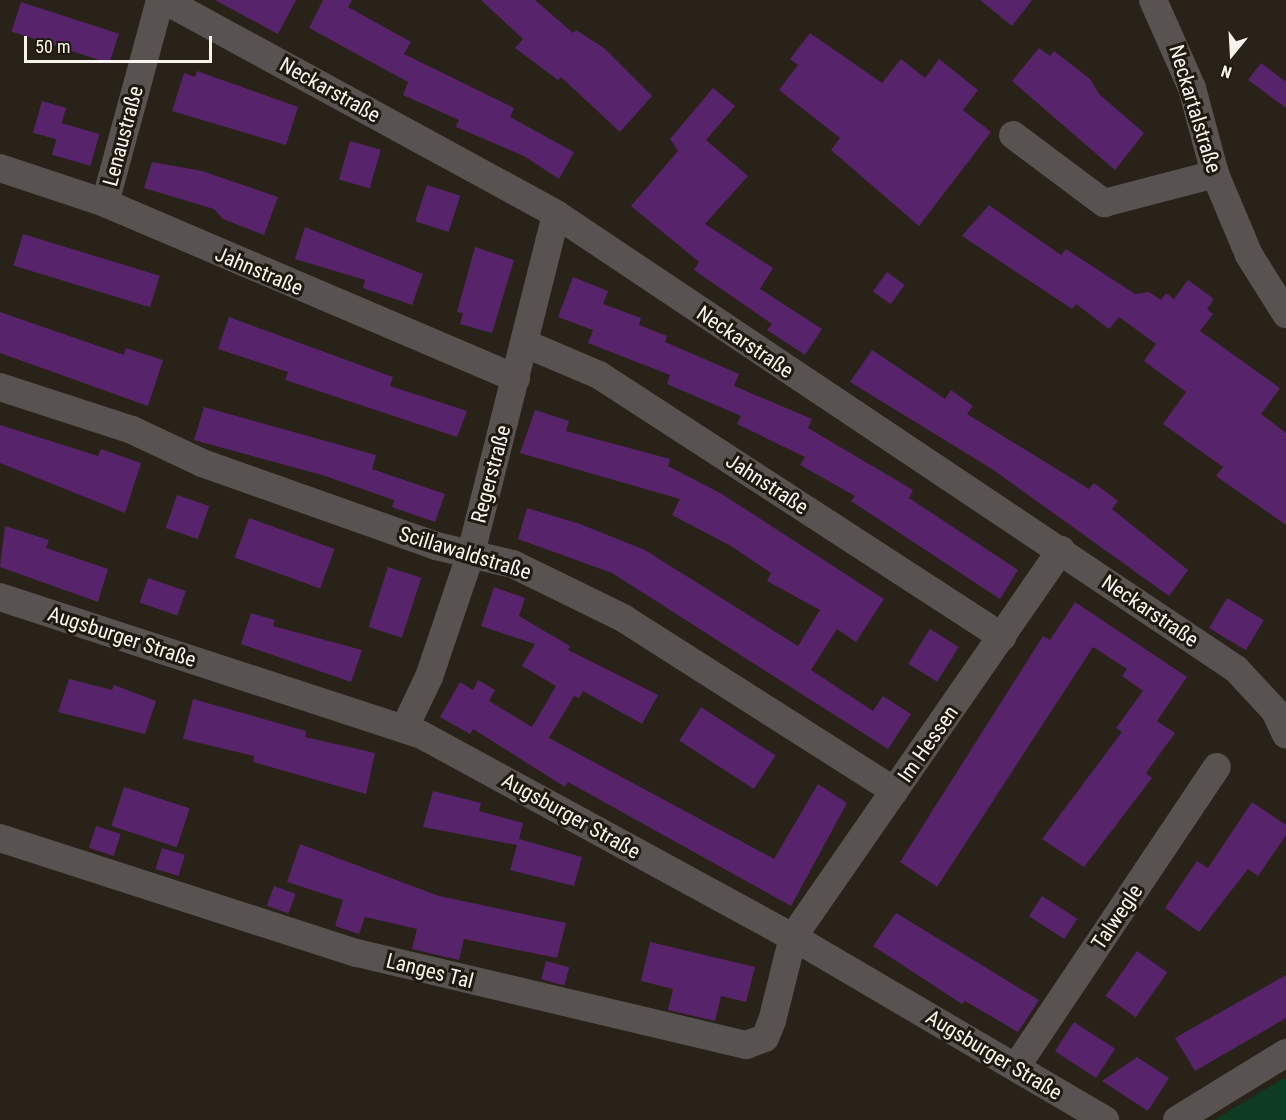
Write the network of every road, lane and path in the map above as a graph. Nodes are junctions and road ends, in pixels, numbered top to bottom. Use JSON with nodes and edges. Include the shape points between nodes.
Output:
{"nodes":[{"id":1,"x":162,"y":0,"type":"edge"},
{"id":2,"x":1153,"y":0,"type":"edge"},
{"id":3,"x":1013,"y":135,"type":"dead end"},
{"id":4,"x":0,"y":168,"type":"edge"},
{"id":5,"x":1215,"y":174,"type":"junction"},
{"id":6,"x":105,"y":203,"type":"junction"},
{"id":7,"x":556,"y":214,"type":"junction"},
{"id":8,"x":1286,"y":314,"type":"edge"},
{"id":9,"x":526,"y":344,"type":"junction"},
{"id":10,"x":516,"y":378,"type":"junction"},
{"id":11,"x":0,"y":387,"type":"edge"},
{"id":12,"x":1061,"y":550,"type":"junction"},
{"id":13,"x":471,"y":553,"type":"junction"},
{"id":14,"x":0,"y":597,"type":"edge"},
{"id":15,"x":1002,"y":637,"type":"junction"},
{"id":16,"x":405,"y":727,"type":"junction"},
{"id":17,"x":1286,"y":735,"type":"edge"},
{"id":18,"x":1218,"y":767,"type":"dead end"},
{"id":19,"x":895,"y":791,"type":"junction"},
{"id":20,"x":0,"y":838,"type":"edge"},
{"id":21,"x":793,"y":937,"type":"junction"},
{"id":22,"x":1286,"y":1053,"type":"edge"},
{"id":23,"x":1016,"y":1067,"type":"junction"},
{"id":24,"x":1105,"y":1120,"type":"edge"},
{"id":25,"x":1177,"y":1120,"type":"edge"}],
"edges":[{"from":1,"to":6,"type":"street","name":"Lenaustraße"},
{"from":1,"to":7,"type":"street","name":"Neckarstraße"},
{"from":2,"to":5,"type":"street","name":"Neckartalstraße","via":[[1192,88]]},
{"from":3,"to":5,"type":"street","via":[[1104,203]]},
{"from":4,"to":6,"type":"street","name":"Jahnstraße"},
{"from":5,"to":8,"type":"street","name":"Neckartalstraße","via":[[1249,255]]},
{"from":6,"to":10,"type":"street","name":"Jahnstraße"},
{"from":7,"to":9,"type":"street","name":"Regerstraße"},
{"from":7,"to":12,"type":"street","name":"Neckarstraße"},
{"from":9,"to":10,"type":"street","name":"Regerstraße"},
{"from":9,"to":15,"type":"street","name":"Jahnstraße","via":[[598,375]]},
{"from":10,"to":13,"type":"street","name":"Regerstraße"},
{"from":11,"to":13,"type":"street","name":"Scillawaldstraße","via":[[132,430],[269,487]]},
{"from":12,"to":15,"type":"street","name":"Im Hessen"},
{"from":12,"to":17,"type":"street","name":"Neckarstraße","via":[[1236,669],[1275,711]]},
{"from":13,"to":16,"type":"street","name":"Regerstraße","via":[[429,677]]},
{"from":13,"to":19,"type":"street","name":"Scillawaldstraße","via":[[513,564],[623,618]]},
{"from":14,"to":16,"type":"street","name":"Augsburger Straße"},
{"from":15,"to":19,"type":"street","name":"Im Hessen"},
{"from":16,"to":21,"type":"street","name":"Augsburger Straße"},
{"from":18,"to":23,"type":"street","name":"Talwegle"},
{"from":19,"to":21,"type":"street","name":"Im Hessen"},
{"from":20,"to":21,"type":"street","name":"Langes Tal","via":[[357,952],[746,1045],[765,1038]]},
{"from":21,"to":23,"type":"street","name":"Augsburger Straße"},
{"from":22,"to":25,"type":"street"},
{"from":23,"to":24,"type":"street","name":"Augsburger Straße"}]}
